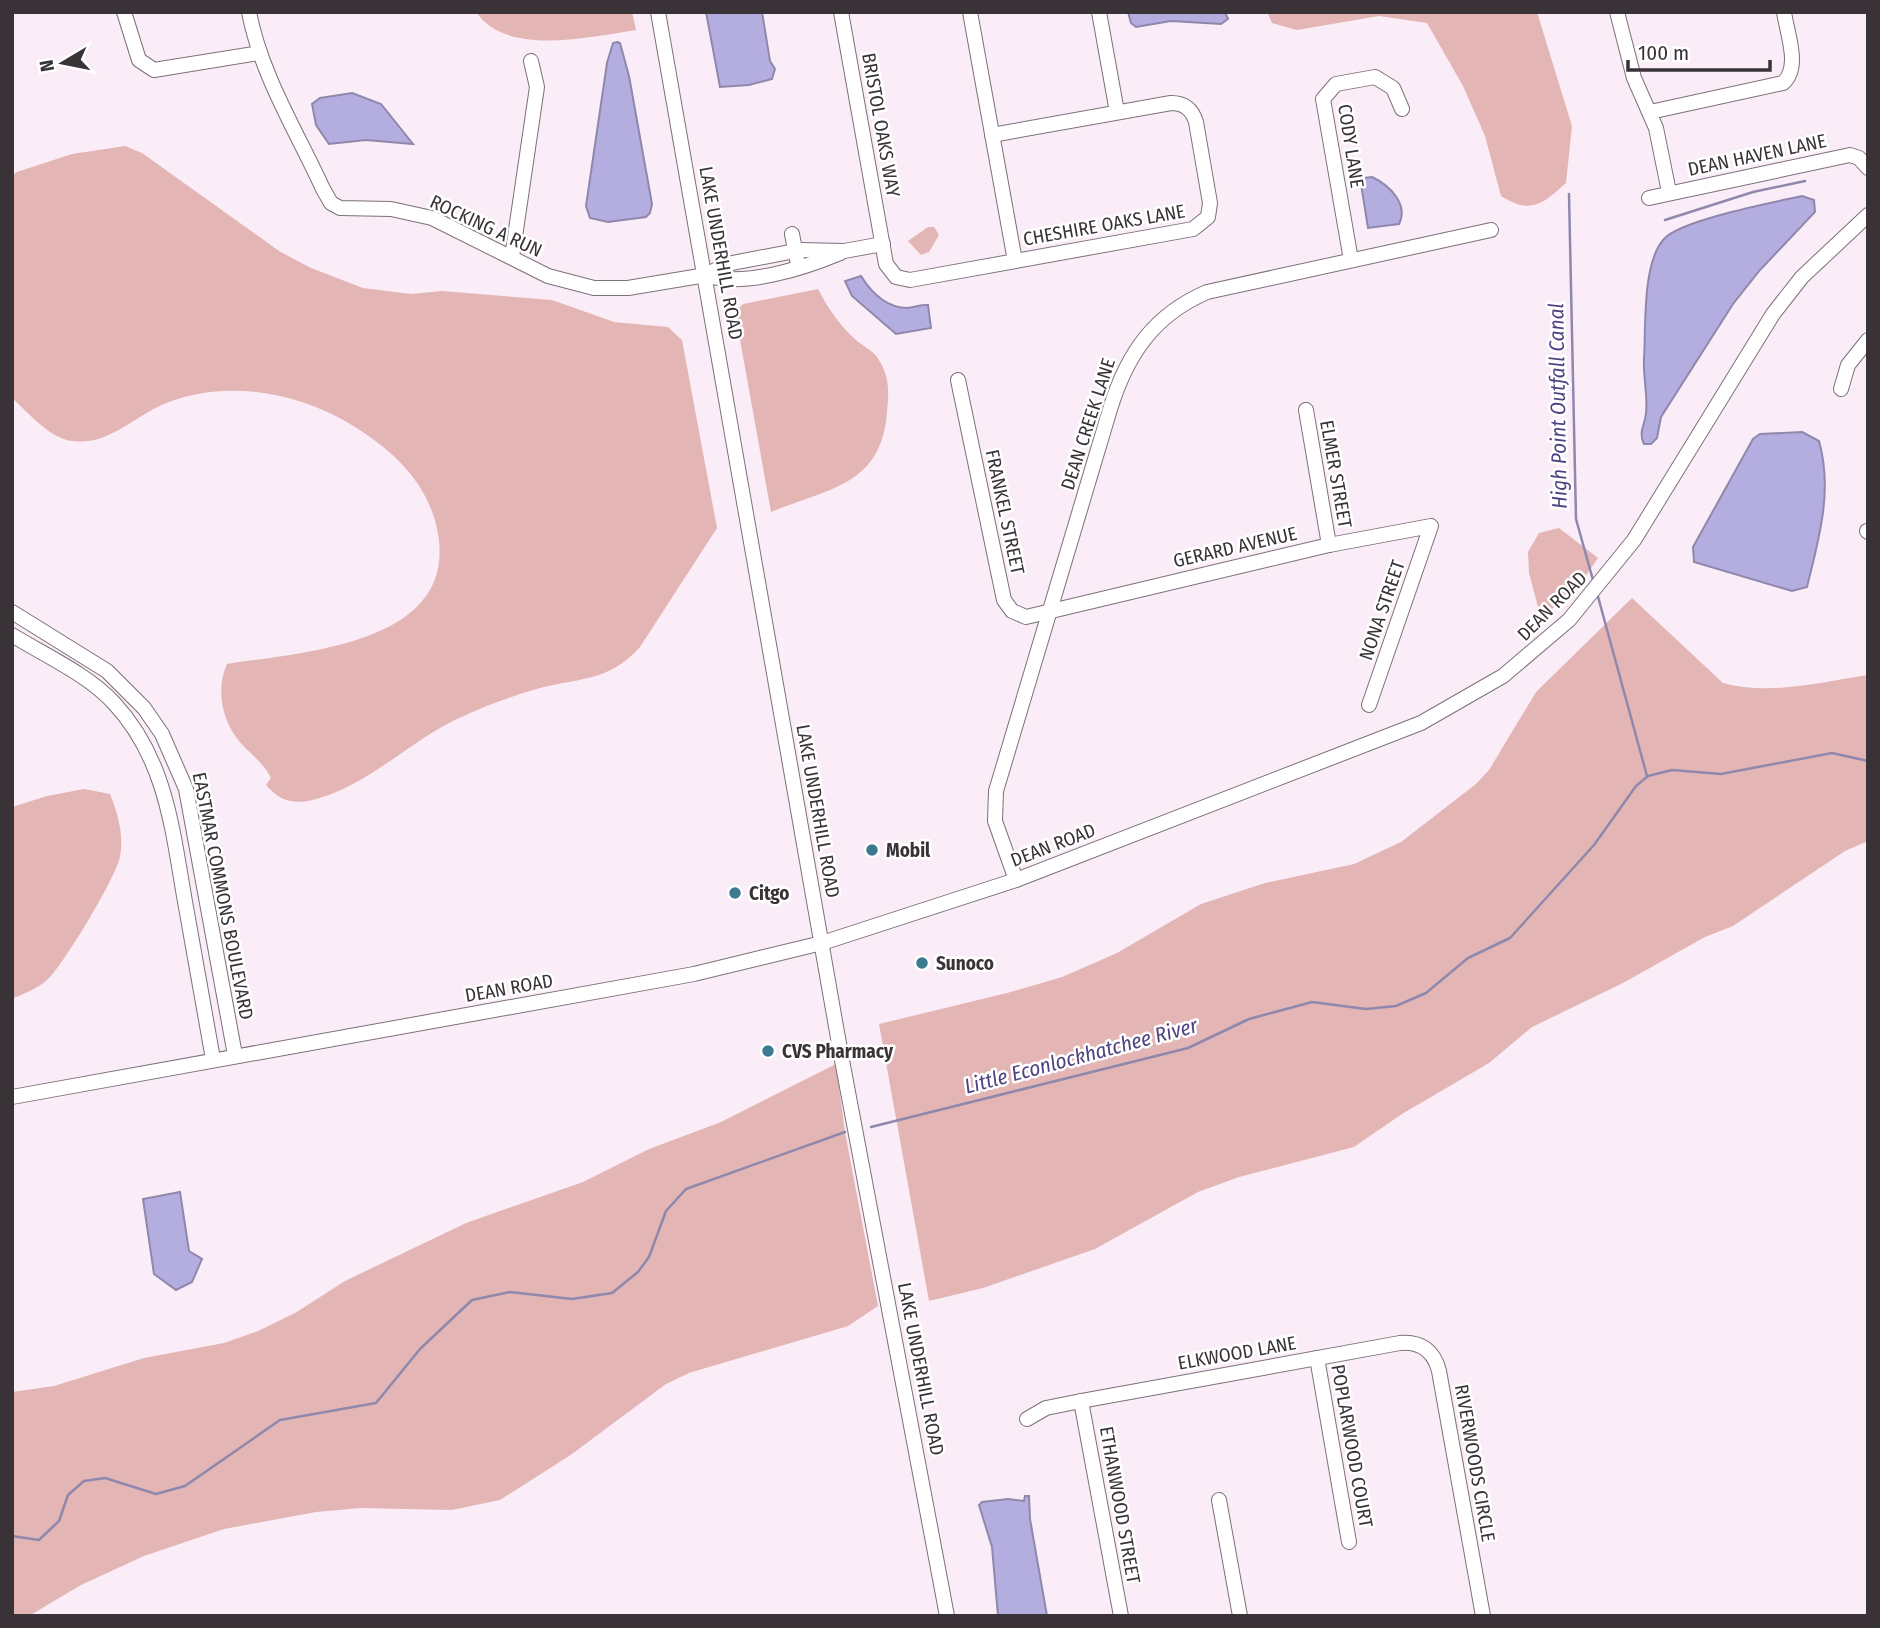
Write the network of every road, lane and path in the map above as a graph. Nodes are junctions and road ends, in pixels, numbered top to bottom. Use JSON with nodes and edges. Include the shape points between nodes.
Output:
{"nodes":[{"id":1,"x":124,"y":12,"type":"edge"},
{"id":2,"x":249,"y":12,"type":"edge"},
{"id":3,"x":658,"y":12,"type":"edge"},
{"id":4,"x":841,"y":12,"type":"edge"},
{"id":5,"x":970,"y":12,"type":"edge"},
{"id":6,"x":1099,"y":12,"type":"edge"},
{"id":7,"x":1617,"y":12,"type":"edge"},
{"id":8,"x":1784,"y":12,"type":"edge"},
{"id":9,"x":259,"y":52,"type":"junction"},
{"id":10,"x":531,"y":61,"type":"dead end"},
{"id":11,"x":1402,"y":109,"type":"dead end"},
{"id":12,"x":1117,"y":112,"type":"junction"},
{"id":13,"x":1650,"y":112,"type":"junction"},
{"id":14,"x":992,"y":135,"type":"junction"},
{"id":15,"x":1868,"y":168,"type":"edge"},
{"id":16,"x":1669,"y":192,"type":"junction"},
{"id":17,"x":1649,"y":198,"type":"dead end"},
{"id":18,"x":1868,"y":215,"type":"edge"},
{"id":19,"x":1491,"y":230,"type":"dead end"},
{"id":20,"x":792,"y":234,"type":"dead end"},
{"id":21,"x":883,"y":244,"type":"junction"},
{"id":22,"x":795,"y":251,"type":"junction"},
{"id":23,"x":844,"y":251,"type":"junction"},
{"id":24,"x":512,"y":257,"type":"junction"},
{"id":25,"x":1351,"y":260,"type":"junction"},
{"id":26,"x":1015,"y":261,"type":"junction"},
{"id":27,"x":799,"y":268,"type":"junction"},
{"id":28,"x":706,"y":275,"type":"junction"},
{"id":29,"x":1868,"y":340,"type":"edge"},
{"id":30,"x":958,"y":380,"type":"dead end"},
{"id":31,"x":1841,"y":389,"type":"dead end"},
{"id":32,"x":1306,"y":410,"type":"dead end"},
{"id":33,"x":1431,"y":526,"type":"joint"},
{"id":34,"x":1329,"y":545,"type":"junction"},
{"id":35,"x":12,"y":612,"type":"edge"},
{"id":36,"x":1049,"y":612,"type":"junction"},
{"id":37,"x":12,"y":635,"type":"edge"},
{"id":38,"x":1370,"y":705,"type":"dead end"},
{"id":39,"x":1016,"y":880,"type":"junction"},
{"id":40,"x":822,"y":943,"type":"junction"},
{"id":41,"x":235,"y":1055,"type":"junction"},
{"id":42,"x":213,"y":1059,"type":"junction"},
{"id":43,"x":12,"y":1097,"type":"edge"},
{"id":44,"x":1400,"y":1343,"type":"joint"},
{"id":45,"x":1317,"y":1358,"type":"junction"},
{"id":46,"x":1081,"y":1401,"type":"junction"},
{"id":47,"x":1027,"y":1419,"type":"dead end"},
{"id":48,"x":1219,"y":1500,"type":"dead end"},
{"id":49,"x":1349,"y":1542,"type":"dead end"},
{"id":50,"x":947,"y":1616,"type":"edge"},
{"id":51,"x":1121,"y":1616,"type":"edge"},
{"id":52,"x":1240,"y":1616,"type":"edge"},
{"id":53,"x":1483,"y":1616,"type":"edge"}],
"edges":[{"from":1,"to":9,"type":"street","via":[[139,60],[153,69]]},
{"from":2,"to":9,"type":"street","name":"ROCKING A RUN"},
{"from":3,"to":28,"type":"street","name":"LAKE UNDERHILL ROAD"},
{"from":4,"to":21,"type":"street","name":"BRISTOL OAKS WAY"},
{"from":5,"to":14,"type":"street"},
{"from":6,"to":12,"type":"street"},
{"from":7,"to":13,"type":"street","via":[[1634,78]]},
{"from":8,"to":13,"type":"street","via":[[1793,64],[1783,83]]},
{"from":9,"to":24,"type":"street","name":"ROCKING A RUN","via":[[331,203],[432,218]]},
{"from":10,"to":24,"type":"street","via":[[537,87]]},
{"from":11,"to":25,"type":"street","name":"CODY LANE","via":[[1393,88],[1375,77],[1336,84],[1324,97]]},
{"from":12,"to":14,"type":"street","name":"CHESHIRE OAKS LANE"},
{"from":12,"to":26,"type":"street","name":"CHESHIRE OAKS LANE","via":[[1175,103],[1190,110],[1210,203],[1206,221],[1193,229]]},
{"from":13,"to":16,"type":"street"},
{"from":14,"to":26,"type":"street"},
{"from":15,"to":16,"type":"street","name":"DEAN HAVEN LANE","via":[[1850,155]]},
{"from":16,"to":17,"type":"street","name":"DEAN HAVEN LANE"},
{"from":18,"to":39,"type":"street","name":"DEAN ROAD","via":[[1809,270],[1773,314],[1634,541],[1569,620],[1503,676],[1421,723]]},
{"from":19,"to":25,"type":"street","name":"DEAN CREEK LANE"},
{"from":20,"to":22,"type":"street"},
{"from":21,"to":23,"type":"street","name":"ROCKING A RUN"},
{"from":21,"to":26,"type":"street","name":"CHESHIRE OAKS LANE","via":[[889,270],[904,280]]},
{"from":22,"to":23,"type":"street","name":"ROCKING A RUN"},
{"from":22,"to":27,"type":"street"},
{"from":22,"to":28,"type":"street","name":"ROCKING A RUN","via":[[727,264]]},
{"from":23,"to":27,"type":"street","name":"ROCKING A RUN"},
{"from":24,"to":28,"type":"street","name":"ROCKING A RUN","via":[[559,280],[594,288],[628,288]]},
{"from":25,"to":36,"type":"street","name":"DEAN CREEK LANE","via":[[1207,292],[1174,309],[1144,337],[1117,388]]},
{"from":27,"to":28,"type":"street","name":"ROCKING A RUN","via":[[727,281]]},
{"from":28,"to":40,"type":"street","name":"LAKE UNDERHILL ROAD"},
{"from":29,"to":31,"type":"street","via":[[1848,365]]},
{"from":30,"to":36,"type":"street","name":"FRANKEL STREET","via":[[1004,600],[1012,611],[1026,617]]},
{"from":32,"to":34,"type":"street","name":"ELMER STREET"},
{"from":33,"to":34,"type":"street","name":"GERARD AVENUE"},
{"from":33,"to":38,"type":"street","name":"NONA STREET"},
{"from":34,"to":36,"type":"street","name":"GERARD AVENUE"},
{"from":35,"to":41,"type":"street","name":"EASTMAR COMMONS BOULEVARD","via":[[107,671],[144,708],[162,734],[186,789]]},
{"from":36,"to":39,"type":"street","name":"DEAN CREEK LANE","via":[[994,799],[997,828]]},
{"from":37,"to":42,"type":"street","name":"EASTMAR COMMONS BOULEVARD","via":[[85,678],[114,702],[153,759],[174,829]]},
{"from":39,"to":40,"type":"street","name":"DEAN ROAD"},
{"from":40,"to":41,"type":"street","name":"DEAN ROAD","via":[[694,974]]},
{"from":40,"to":50,"type":"street","name":"LAKE UNDERHILL ROAD"},
{"from":41,"to":42,"type":"street","name":"DEAN ROAD"},
{"from":42,"to":43,"type":"street","name":"DEAN ROAD"},
{"from":44,"to":45,"type":"street","name":"ELKWOOD LANE"},
{"from":44,"to":53,"type":"street","name":"RIVERWOODS CIRCLE","via":[[1424,1347],[1438,1366]]},
{"from":45,"to":46,"type":"street","name":"ELKWOOD LANE"},
{"from":45,"to":49,"type":"street","name":"POPLARWOOD COURT"},
{"from":46,"to":47,"type":"street","name":"ELKWOOD LANE","via":[[1046,1408]]},
{"from":46,"to":51,"type":"street","name":"ETHANWOOD STREET"},
{"from":48,"to":52,"type":"street"}]}
